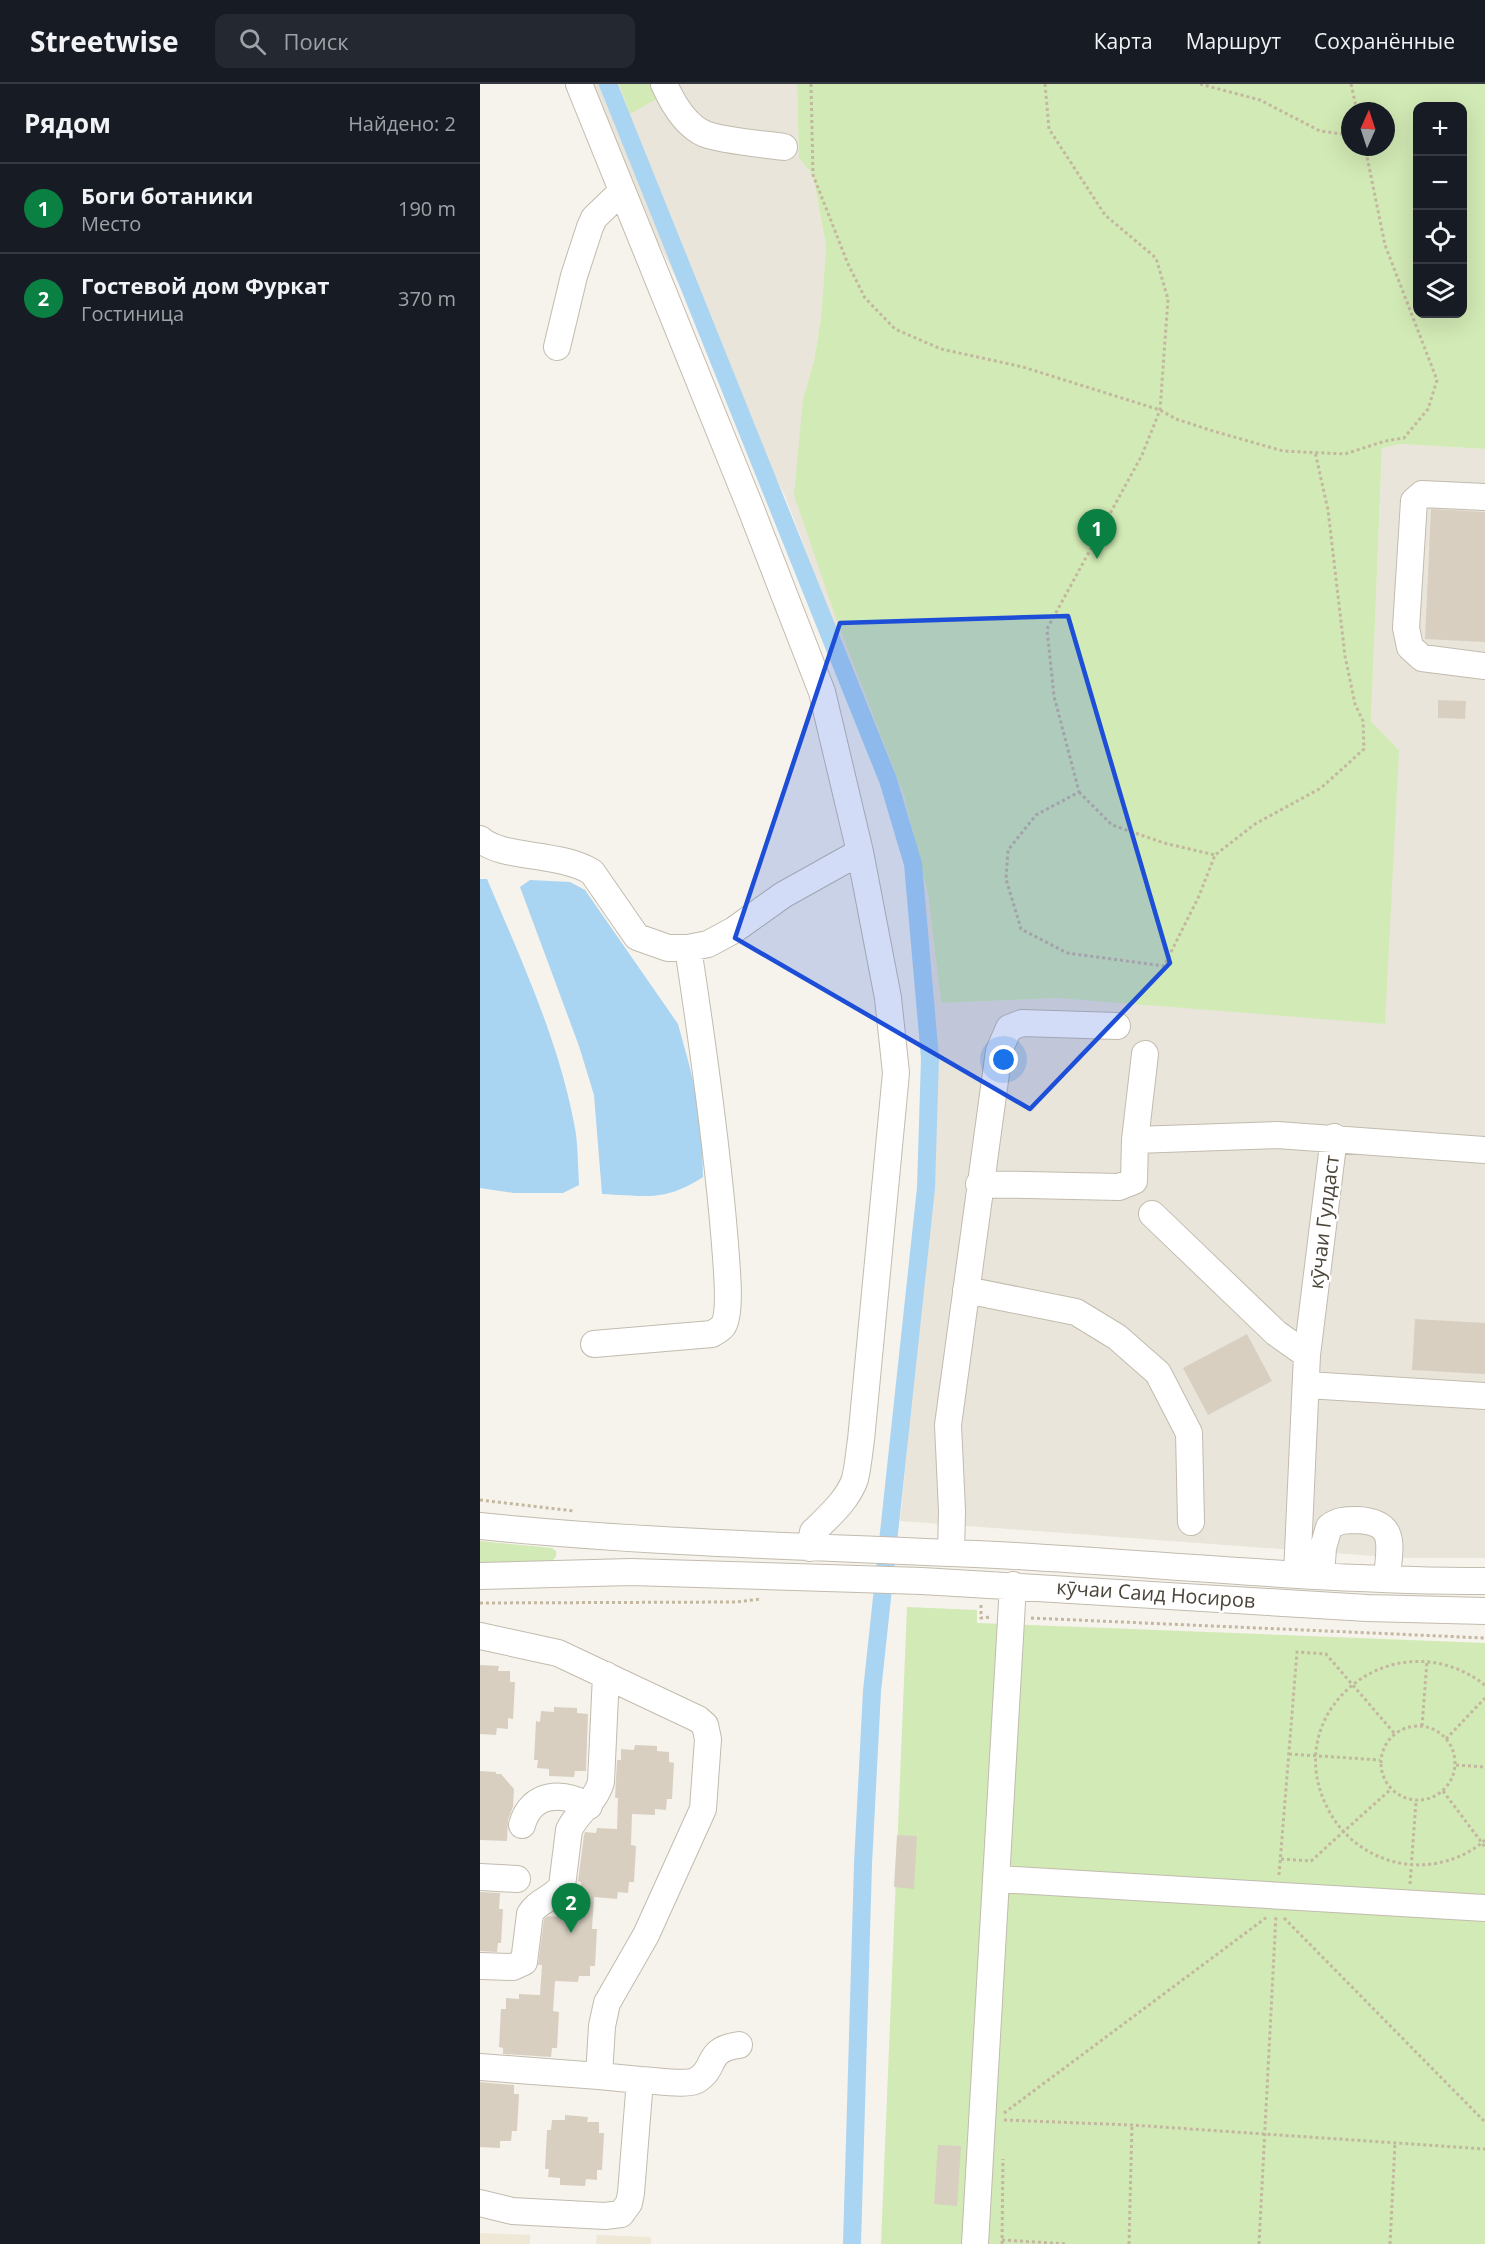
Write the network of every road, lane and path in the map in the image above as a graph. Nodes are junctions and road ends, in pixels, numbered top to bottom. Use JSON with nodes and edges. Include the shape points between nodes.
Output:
{"nodes":[{"id":1,"x":579,"y":84,"type":"edge"},
{"id":2,"x":664,"y":84,"type":"edge"},
{"id":3,"x":811,"y":84,"type":"edge"},
{"id":4,"x":1045,"y":84,"type":"edge"},
{"id":5,"x":1200,"y":84,"type":"edge"},
{"id":6,"x":1351,"y":84,"type":"edge"},
{"id":7,"x":1355,"y":102,"type":"edge"},
{"id":8,"x":1341,"y":134,"type":"edge"},
{"id":9,"x":784,"y":147,"type":"dead end"},
{"id":10,"x":1367,"y":156,"type":"edge"},
{"id":11,"x":622,"y":191,"type":"junction"},
{"id":12,"x":558,"y":347,"type":"dead end"},
{"id":13,"x":1160,"y":410,"type":"junction"},
{"id":14,"x":1315,"y":452,"type":"junction"},
{"id":15,"x":1485,"y":496,"type":"edge"},
{"id":16,"x":1485,"y":666,"type":"edge"},
{"id":17,"x":1079,"y":792,"type":"junction"},
{"id":18,"x":480,"y":839,"type":"edge"},
{"id":19,"x":860,"y":852,"type":"junction"},
{"id":20,"x":1215,"y":855,"type":"junction"},
{"id":21,"x":688,"y":948,"type":"junction"},
{"id":22,"x":1118,"y":1026,"type":"dead end"},
{"id":23,"x":1145,"y":1054,"type":"dead end"},
{"id":24,"x":1334,"y":1137,"type":"junction"},
{"id":25,"x":1136,"y":1140,"type":"junction"},
{"id":26,"x":1485,"y":1150,"type":"edge"},
{"id":27,"x":980,"y":1184,"type":"junction"},
{"id":28,"x":1152,"y":1214,"type":"dead end"},
{"id":29,"x":966,"y":1290,"type":"junction"},
{"id":30,"x":594,"y":1344,"type":"dead end"},
{"id":31,"x":1307,"y":1355,"type":"junction"},
{"id":32,"x":1307,"y":1385,"type":"junction"},
{"id":33,"x":1485,"y":1396,"type":"edge"},
{"id":34,"x":1191,"y":1522,"type":"dead end"},
{"id":35,"x":480,"y":1527,"type":"edge"},
{"id":36,"x":566,"y":1535,"type":"junction"},
{"id":37,"x":819,"y":1548,"type":"junction"},
{"id":38,"x":951,"y":1553,"type":"junction"},
{"id":39,"x":565,"y":1574,"type":"junction"},
{"id":40,"x":480,"y":1576,"type":"edge"},
{"id":41,"x":1316,"y":1576,"type":"junction"},
{"id":42,"x":1387,"y":1579,"type":"junction"},
{"id":43,"x":1485,"y":1581,"type":"edge"},
{"id":44,"x":1014,"y":1585,"type":"junction"},
{"id":45,"x":770,"y":1598,"type":"dead end"},
{"id":46,"x":980,"y":1602,"type":"dead end"},
{"id":47,"x":480,"y":1603,"type":"edge"},
{"id":48,"x":1327,"y":1605,"type":"junction"},
{"id":49,"x":1485,"y":1611,"type":"edge"},
{"id":50,"x":1012,"y":1617,"type":"junction"},
{"id":51,"x":480,"y":1636,"type":"edge"},
{"id":52,"x":1485,"y":1638,"type":"edge"},
{"id":53,"x":1427,"y":1661,"type":"junction"},
{"id":54,"x":606,"y":1675,"type":"junction"},
{"id":55,"x":1353,"y":1685,"type":"junction"},
{"id":56,"x":1485,"y":1685,"type":"edge"},
{"id":57,"x":1485,"y":1698,"type":"edge"},
{"id":58,"x":1422,"y":1726,"type":"junction"},
{"id":59,"x":1395,"y":1734,"type":"junction"},
{"id":60,"x":1446,"y":1739,"type":"junction"},
{"id":61,"x":1289,"y":1754,"type":"junction"},
{"id":62,"x":1316,"y":1756,"type":"junction"},
{"id":63,"x":1380,"y":1760,"type":"junction"},
{"id":64,"x":1456,"y":1765,"type":"junction"},
{"id":65,"x":1485,"y":1767,"type":"edge"},
{"id":66,"x":1391,"y":1789,"type":"junction"},
{"id":67,"x":1443,"y":1791,"type":"junction"},
{"id":68,"x":1416,"y":1801,"type":"junction"},
{"id":69,"x":589,"y":1806,"type":"junction"},
{"id":70,"x":522,"y":1825,"type":"dead end"},
{"id":71,"x":1343,"y":1832,"type":"junction"},
{"id":72,"x":1483,"y":1842,"type":"edge"},
{"id":73,"x":1485,"y":1848,"type":"edge"},
{"id":74,"x":1281,"y":1859,"type":"junction"},
{"id":75,"x":1411,"y":1865,"type":"junction"},
{"id":76,"x":1279,"y":1876,"type":"dead end"},
{"id":77,"x":480,"y":1877,"type":"edge"},
{"id":78,"x":517,"y":1879,"type":"dead end"},
{"id":79,"x":998,"y":1879,"type":"junction"},
{"id":80,"x":1410,"y":1886,"type":"dead end"},
{"id":81,"x":1485,"y":1908,"type":"edge"},
{"id":82,"x":1276,"y":1911,"type":"junction"},
{"id":83,"x":480,"y":1966,"type":"edge"},
{"id":84,"x":739,"y":2046,"type":"dead end"},
{"id":85,"x":480,"y":2067,"type":"edge"},
{"id":86,"x":599,"y":2076,"type":"junction"},
{"id":87,"x":640,"y":2080,"type":"junction"},
{"id":88,"x":994,"y":2116,"type":"junction"},
{"id":89,"x":1485,"y":2122,"type":"edge"},
{"id":90,"x":1132,"y":2125,"type":"junction"},
{"id":91,"x":1265,"y":2134,"type":"junction"},
{"id":92,"x":1395,"y":2143,"type":"junction"},
{"id":93,"x":1485,"y":2150,"type":"edge"},
{"id":94,"x":480,"y":2204,"type":"edge"},
{"id":95,"x":1002,"y":2240,"type":"dead end"},
{"id":96,"x":975,"y":2244,"type":"edge"},
{"id":97,"x":1068,"y":2244,"type":"edge"},
{"id":98,"x":1129,"y":2244,"type":"edge"},
{"id":99,"x":1259,"y":2244,"type":"edge"},
{"id":100,"x":1390,"y":2244,"type":"edge"}],
"edges":[{"from":1,"to":11,"type":"street"},
{"from":2,"to":9,"type":"street","via":[[688,120],[705,134]]},
{"from":3,"to":13,"type":"path","via":[[813,175],[848,264],[866,298],[895,329],[941,349],[1023,367]]},
{"from":4,"to":13,"type":"path","via":[[1049,129],[1105,215],[1156,258],[1168,299]]},
{"from":5,"to":8,"type":"path","via":[[1260,100],[1320,131]]},
{"from":6,"to":7,"type":"path"},
{"from":10,"to":14,"type":"path","via":[[1385,245],[1437,380],[1428,409],[1404,438],[1345,454]]},
{"from":11,"to":12,"type":"street","via":[[590,227]]},
{"from":11,"to":19,"type":"street","via":[[822,692]]},
{"from":13,"to":14,"type":"path","via":[[1176,419],[1283,451]]},
{"from":13,"to":17,"type":"path","via":[[1142,455],[1047,629],[1054,696]]},
{"from":14,"to":20,"type":"path","via":[[1328,510],[1345,656],[1363,721],[1364,749],[1320,788],[1255,824]]},
{"from":15,"to":16,"type":"street","via":[[1422,494],[1414,501],[1406,628],[1410,647],[1422,658]]},
{"from":17,"to":20,"type":"path","via":[[1112,825]]},
{"from":17,"to":20,"type":"path","via":[[1036,815],[1008,850],[1006,879],[1021,929],[1067,953],[1164,966]]},
{"from":18,"to":21,"type":"street","via":[[496,849],[584,867],[592,872],[637,937],[668,948]]},
{"from":19,"to":21,"type":"street","via":[[783,895],[734,930],[708,944]]},
{"from":19,"to":37,"type":"street","via":[[888,998],[896,1073],[861,1440],[854,1480],[844,1499],[813,1532]]},
{"from":21,"to":30,"type":"street","via":[[719,1174],[728,1287],[726,1316],[723,1326],[712,1334]]},
{"from":22,"to":27,"type":"street","via":[[1022,1023],[1009,1028],[999,1051]]},
{"from":23,"to":25,"type":"street"},
{"from":24,"to":25,"type":"street","via":[[1277,1134]]},
{"from":24,"to":26,"type":"street","name":"кӯчаи Гулдаст"},
{"from":24,"to":31,"type":"street","name":"кӯчаи Гулдаст"},
{"from":25,"to":27,"type":"street","via":[[1134,1181],[1119,1187]]},
{"from":27,"to":29,"type":"street"},
{"from":28,"to":31,"type":"street","via":[[1276,1333]]},
{"from":29,"to":34,"type":"street","via":[[1076,1312],[1117,1337],[1158,1373],[1189,1433]]},
{"from":29,"to":38,"type":"street","via":[[948,1425]]},
{"from":31,"to":32,"type":"street","name":"кӯчаи Гулдаст"},
{"from":32,"to":33,"type":"street"},
{"from":32,"to":41,"type":"street","name":"кӯчаи Гулдаст"},
{"from":35,"to":36,"type":"street","name":"кӯчаи Саид Носиров"},
{"from":36,"to":37,"type":"street","name":"кӯчаи Саид Носиров"},
{"from":36,"to":39,"type":"street","via":[[571,1557]]},
{"from":37,"to":38,"type":"street","name":"кӯчаи Саид Носиров"},
{"from":38,"to":41,"type":"street","name":"кӯчаи Саид Носиров"},
{"from":39,"to":40,"type":"street","name":"кӯчаи Саид Носиров"},
{"from":39,"to":44,"type":"street","name":"кӯчаи Саид Носиров","via":[[675,1573]]},
{"from":41,"to":42,"type":"street","name":"кӯчаи Саид Носиров"},
{"from":41,"to":42,"type":"street","via":[[1329,1527],[1341,1521],[1359,1520],[1377,1523],[1387,1530]]},
{"from":41,"to":48,"type":"street"},
{"from":42,"to":43,"type":"street","name":"кӯчаи Саид Носиров"},
{"from":44,"to":48,"type":"street","name":"кӯчаи Саид Носиров"},
{"from":44,"to":50,"type":"street"},
{"from":45,"to":47,"type":"path","via":[[735,1602]]},
{"from":46,"to":50,"type":"path","via":[[981,1617]]},
{"from":48,"to":49,"type":"street","name":"кӯчаи Саид Носиров"},
{"from":50,"to":52,"type":"path"},
{"from":50,"to":79,"type":"street"},
{"from":51,"to":54,"type":"street","via":[[543,1648]]},
{"from":53,"to":55,"type":"path","via":[[1387,1665]]},
{"from":53,"to":56,"type":"path","via":[[1453,1666]]},
{"from":53,"to":58,"type":"path"},
{"from":54,"to":69,"type":"street","via":[[601,1782]]},
{"from":54,"to":86,"type":"street","via":[[698,1719],[705,1725],[708,1739],[703,1809],[651,1926],[607,2002]]},
{"from":55,"to":59,"type":"path"},
{"from":55,"to":61,"type":"path","via":[[1326,1654],[1297,1652]]},
{"from":55,"to":62,"type":"path","via":[[1323,1724]]},
{"from":57,"to":60,"type":"path"},
{"from":58,"to":59,"type":"path"},
{"from":58,"to":60,"type":"path"},
{"from":59,"to":63,"type":"path"},
{"from":60,"to":64,"type":"path"},
{"from":61,"to":62,"type":"path"},
{"from":61,"to":74,"type":"path"},
{"from":62,"to":63,"type":"path"},
{"from":62,"to":71,"type":"path","via":[[1319,1789]]},
{"from":63,"to":66,"type":"path"},
{"from":64,"to":65,"type":"path"},
{"from":64,"to":67,"type":"path"},
{"from":66,"to":68,"type":"path"},
{"from":66,"to":71,"type":"path"},
{"from":67,"to":68,"type":"path"},
{"from":67,"to":72,"type":"path"},
{"from":68,"to":75,"type":"path"},
{"from":69,"to":70,"type":"street","via":[[562,1797],[541,1799],[528,1810]]},
{"from":69,"to":83,"type":"street","via":[[568,1830],[562,1886],[530,1914],[524,1962],[513,1967]]},
{"from":71,"to":74,"type":"path","via":[[1311,1860]]},
{"from":71,"to":75,"type":"path","via":[[1374,1855]]},
{"from":72,"to":73,"type":"path"},
{"from":72,"to":75,"type":"path","via":[[1451,1860]]},
{"from":74,"to":76,"type":"path"},
{"from":75,"to":80,"type":"path"},
{"from":77,"to":78,"type":"street"},
{"from":79,"to":81,"type":"street"},
{"from":79,"to":88,"type":"street"},
{"from":82,"to":88,"type":"path"},
{"from":82,"to":89,"type":"path"},
{"from":82,"to":91,"type":"path"},
{"from":84,"to":87,"type":"street","via":[[716,2053],[703,2075],[692,2082]]},
{"from":85,"to":86,"type":"street"},
{"from":86,"to":87,"type":"street"},
{"from":87,"to":94,"type":"street","via":[[631,2193],[621,2214],[512,2211]]},
{"from":88,"to":90,"type":"path"},
{"from":88,"to":96,"type":"street"},
{"from":90,"to":91,"type":"path"},
{"from":90,"to":98,"type":"path"},
{"from":91,"to":92,"type":"path"},
{"from":91,"to":99,"type":"path"},
{"from":92,"to":93,"type":"path"},
{"from":92,"to":100,"type":"path"},
{"from":95,"to":97,"type":"path"}]}
